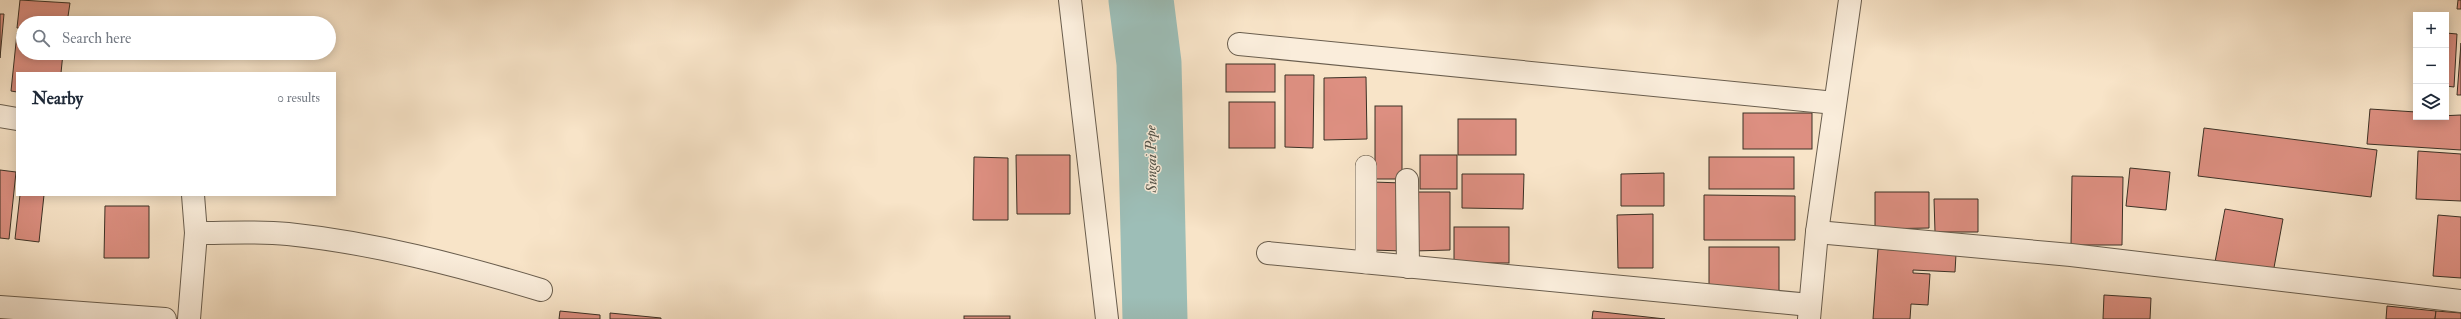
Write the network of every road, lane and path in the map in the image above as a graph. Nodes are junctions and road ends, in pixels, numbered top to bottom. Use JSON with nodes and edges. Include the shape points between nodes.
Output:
{"nodes":[{"id":1,"x":1070,"y":0,"type":"edge"},
{"id":2,"x":1850,"y":0,"type":"edge"},
{"id":3,"x":1239,"y":44,"type":"dead end"},
{"id":4,"x":1835,"y":103,"type":"junction"},
{"id":5,"x":0,"y":116,"type":"edge"},
{"id":6,"x":16,"y":119,"type":"edge"},
{"id":7,"x":1366,"y":166,"type":"dead end"},
{"id":8,"x":1407,"y":180,"type":"dead end"},
{"id":9,"x":193,"y":196,"type":"edge"},
{"id":10,"x":1817,"y":232,"type":"junction"},
{"id":11,"x":196,"y":233,"type":"junction"},
{"id":12,"x":1268,"y":253,"type":"dead end"},
{"id":13,"x":1366,"y":263,"type":"junction"},
{"id":14,"x":1408,"y":267,"type":"junction"},
{"id":15,"x":540,"y":290,"type":"dead end"},
{"id":16,"x":2461,"y":301,"type":"edge"},
{"id":17,"x":0,"y":307,"type":"edge"},
{"id":18,"x":1809,"y":312,"type":"edge"},
{"id":19,"x":165,"y":319,"type":"edge"},
{"id":20,"x":189,"y":319,"type":"edge"},
{"id":21,"x":1107,"y":319,"type":"edge"}],
"edges":[{"from":1,"to":21,"type":"street"},
{"from":2,"to":4,"type":"street"},
{"from":3,"to":4,"type":"street"},
{"from":4,"to":10,"type":"street"},
{"from":5,"to":6,"type":"street"},
{"from":7,"to":13,"type":"lane"},
{"from":8,"to":14,"type":"street"},
{"from":9,"to":11,"type":"street"},
{"from":10,"to":16,"type":"street","via":[[2071,255]]},
{"from":10,"to":18,"type":"street"},
{"from":11,"to":15,"type":"street","via":[[287,234],[368,246],[457,265]]},
{"from":11,"to":20,"type":"street"},
{"from":12,"to":13,"type":"street"},
{"from":13,"to":14,"type":"street"},
{"from":14,"to":18,"type":"street"},
{"from":17,"to":19,"type":"street"}]}
